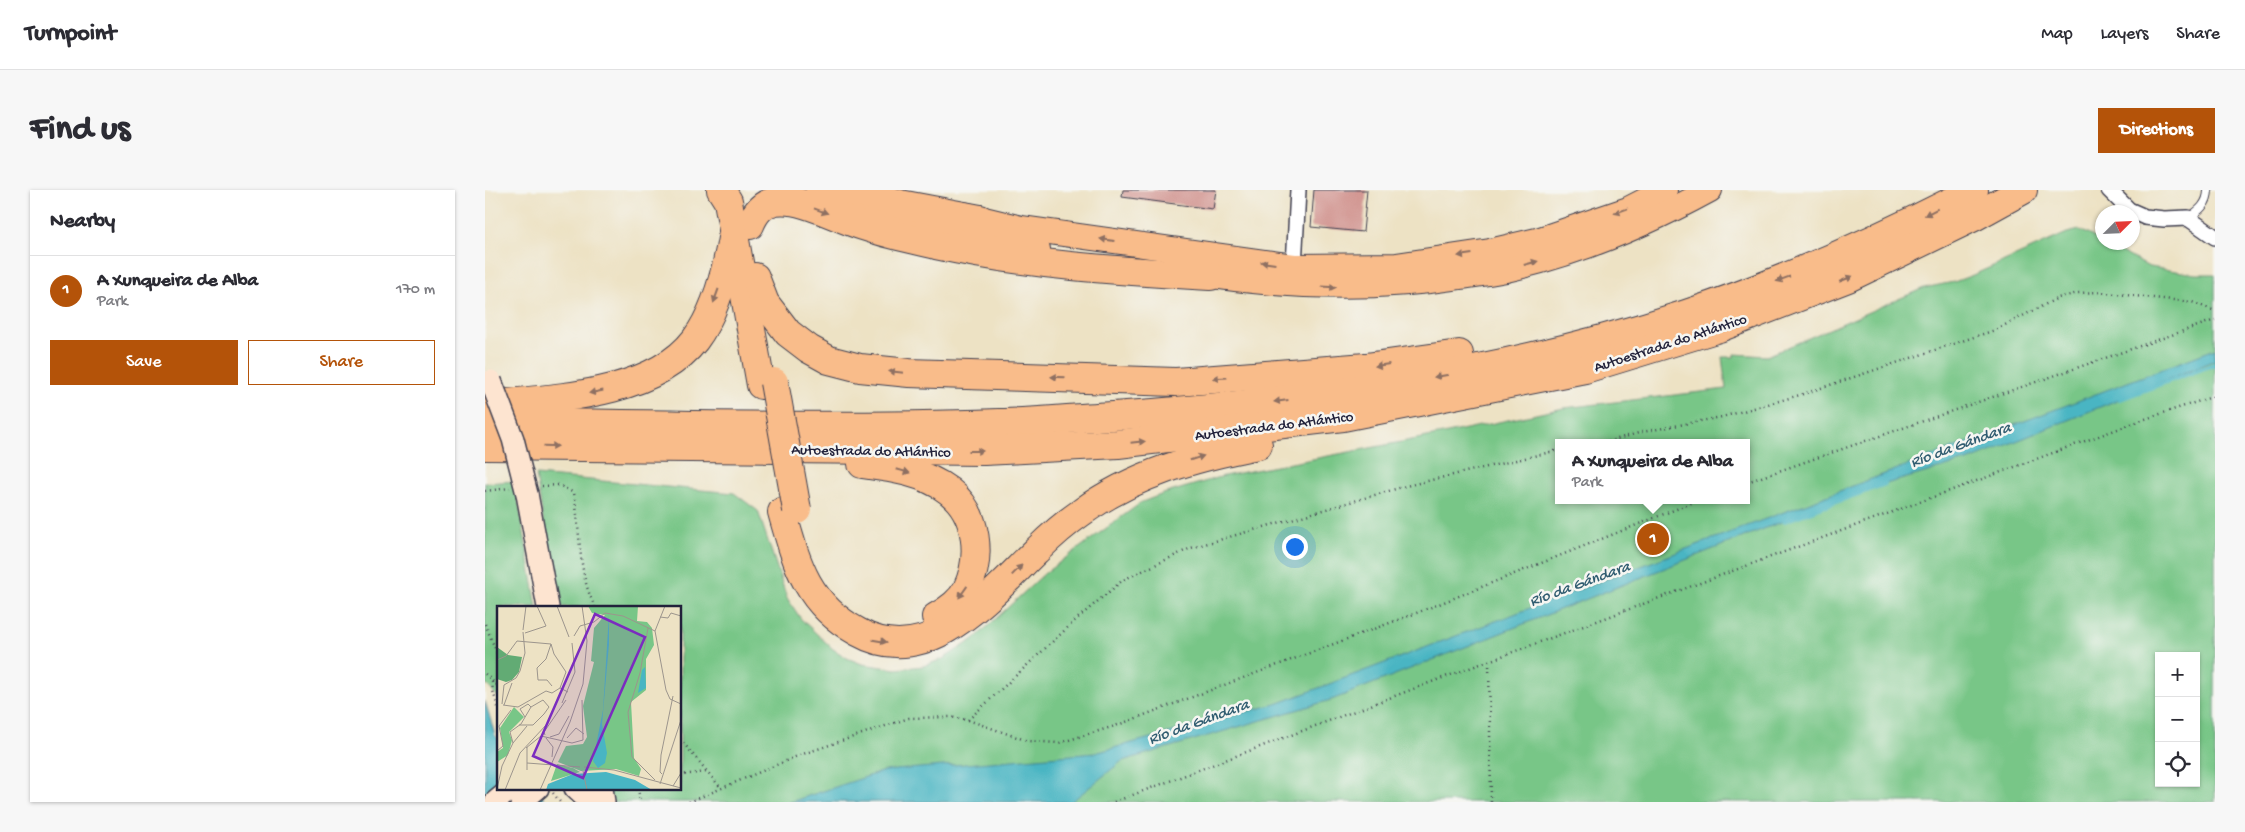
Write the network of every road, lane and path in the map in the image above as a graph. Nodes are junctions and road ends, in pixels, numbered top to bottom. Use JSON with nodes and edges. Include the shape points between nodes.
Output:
{"nodes":[{"id":1,"x":753,"y":190,"type":"edge"},
{"id":2,"x":818,"y":190,"type":"edge"},
{"id":3,"x":853,"y":190,"type":"edge"},
{"id":4,"x":884,"y":190,"type":"edge"},
{"id":5,"x":1298,"y":190,"type":"edge"},
{"id":6,"x":1665,"y":190,"type":"edge"},
{"id":7,"x":1710,"y":190,"type":"edge"},
{"id":8,"x":1974,"y":190,"type":"edge"},
{"id":9,"x":2023,"y":190,"type":"edge"},
{"id":10,"x":2109,"y":190,"type":"edge"},
{"id":11,"x":2207,"y":190,"type":"edge"},
{"id":12,"x":726,"y":194,"type":"edge"},
{"id":13,"x":2188,"y":218,"type":"junction"},
{"id":14,"x":980,"y":220,"type":"junction"},
{"id":15,"x":741,"y":229,"type":"junction"},
{"id":16,"x":2215,"y":237,"type":"edge"},
{"id":17,"x":1294,"y":266,"type":"junction"},
{"id":18,"x":1210,"y":276,"type":"junction"},
{"id":19,"x":755,"y":277,"type":"junction"},
{"id":20,"x":2215,"y":311,"type":"edge"},
{"id":21,"x":2215,"y":320,"type":"edge"},
{"id":22,"x":1655,"y":323,"type":"junction"},
{"id":23,"x":1585,"y":369,"type":"junction"},
{"id":24,"x":487,"y":384,"type":"edge"},
{"id":25,"x":767,"y":384,"type":"junction"},
{"id":26,"x":2215,"y":396,"type":"edge"},
{"id":27,"x":485,"y":422,"type":"edge"},
{"id":28,"x":1617,"y":439,"type":"edge"},
{"id":29,"x":485,"y":446,"type":"edge"},
{"id":30,"x":612,"y":447,"type":"junction"},
{"id":31,"x":1555,"y":451,"type":"edge"},
{"id":32,"x":1750,"y":481,"type":"edge"},
{"id":33,"x":528,"y":489,"type":"junction"},
{"id":34,"x":485,"y":491,"type":"edge"},
{"id":35,"x":1689,"y":504,"type":"edge"},
{"id":36,"x":790,"y":511,"type":"junction"},
{"id":37,"x":548,"y":606,"type":"edge"},
{"id":38,"x":594,"y":606,"type":"edge"},
{"id":39,"x":485,"y":624,"type":"edge"},
{"id":40,"x":497,"y":653,"type":"edge"},
{"id":41,"x":1489,"y":661,"type":"junction"},
{"id":42,"x":485,"y":674,"type":"edge"},
{"id":43,"x":492,"y":682,"type":"junction"},
{"id":44,"x":497,"y":686,"type":"edge"},
{"id":45,"x":497,"y":705,"type":"edge"},
{"id":46,"x":968,"y":720,"type":"junction"},
{"id":47,"x":681,"y":740,"type":"edge"},
{"id":48,"x":707,"y":772,"type":"junction"},
{"id":49,"x":681,"y":775,"type":"edge"},
{"id":50,"x":721,"y":788,"type":"junction"},
{"id":51,"x":510,"y":790,"type":"edge"},
{"id":52,"x":536,"y":790,"type":"edge"},
{"id":53,"x":577,"y":790,"type":"edge"},
{"id":54,"x":696,"y":798,"type":"junction"},
{"id":55,"x":495,"y":802,"type":"edge"},
{"id":56,"x":521,"y":802,"type":"edge"},
{"id":57,"x":589,"y":802,"type":"edge"},
{"id":58,"x":689,"y":802,"type":"edge"},
{"id":59,"x":694,"y":802,"type":"edge"},
{"id":60,"x":1114,"y":802,"type":"edge"},
{"id":61,"x":1491,"y":802,"type":"edge"}],
"edges":[{"from":1,"to":15,"type":"highway"},
{"from":2,"to":18,"type":"main road","via":[[938,230],[1019,247]]},
{"from":3,"to":14,"type":"highway","via":[[900,204]]},
{"from":4,"to":14,"type":"main road"},
{"from":5,"to":17,"type":"street"},
{"from":6,"to":17,"type":"main road","one_way":true,"via":[[1628,208],[1537,240],[1490,251],[1395,265]]},
{"from":18,"to":7,"type":"main road","one_way":true,"via":[[1283,284],[1365,287],[1504,270],[1556,257],[1627,230]]},
{"from":8,"to":22,"type":"highway","name":"Autoestrada do Atlántico","one_way":true,"via":[[1908,224],[1790,277]]},
{"from":23,"to":9,"type":"highway","name":"Autoestrada do Atlántico","one_way":true,"via":[[1719,328],[1848,278],[1975,217]]},
{"from":10,"to":13,"type":"street","via":[[2129,210],[2145,217]]},
{"from":11,"to":13,"type":"lane","via":[[2208,196],[2200,210]]},
{"from":12,"to":15,"type":"highway"},
{"from":13,"to":16,"type":"street"},
{"from":17,"to":14,"type":"main road","one_way":true},
{"from":15,"to":18,"type":"highway","one_way":true,"via":[[764,205],[784,200],[863,226],[1011,260],[1124,272]]},
{"from":15,"to":19,"type":"highway"},
{"from":15,"to":24,"type":"highway","one_way":true,"via":[[708,318],[694,341],[671,361],[643,377],[613,388],[581,394]]},
{"from":15,"to":25,"type":"highway"},
{"from":22,"to":19,"type":"highway","one_way":true,"via":[[1366,367],[1185,381],[909,373],[860,368],[829,360],[809,349],[778,323],[765,303]]},
{"from":19,"to":25,"type":"highway"},
{"from":20,"to":28,"type":"path","via":[[2192,302],[2079,293],[2058,298],[1995,330],[1800,395],[1722,418]]},
{"from":21,"to":32,"type":"path"},
{"from":22,"to":27,"type":"highway","name":"Autoestrada do Atlántico","one_way":true,"via":[[1582,344],[1450,374],[1309,397],[1205,409],[1000,423]]},
{"from":30,"to":23,"type":"highway","name":"Autoestrada do Atlántico","one_way":true,"via":[[984,451],[1118,444],[1343,417]]},
{"from":36,"to":23,"type":"highway","one_way":true,"via":[[802,573],[817,601],[842,623],[872,640],[895,644],[925,640],[952,627],[1083,512],[1144,477],[1213,454],[1537,391]]},
{"from":24,"to":33,"type":"main road","bridge":true,"via":[[513,439]]},
{"from":25,"to":36,"type":"highway","bridge":true},
{"from":26,"to":41,"type":"path","via":[[2141,420]]},
{"from":29,"to":30,"type":"highway","name":"Autoestrada do Atlántico","one_way":true},
{"from":30,"to":36,"type":"highway","one_way":true,"via":[[653,458],[847,462],[896,468],[925,477],[950,492],[967,512],[977,551],[974,569],[966,590],[944,612],[927,622],[897,626],[879,623],[850,612],[835,596],[821,575]]},
{"from":31,"to":46,"type":"path","via":[[1406,486],[1191,548],[1123,580],[1077,618]]},
{"from":33,"to":34,"type":"path"},
{"from":33,"to":37,"type":"main road"},
{"from":33,"to":38,"type":"path","via":[[559,485],[574,493],[581,557]]},
{"from":35,"to":46,"type":"path","via":[[1410,615],[1115,726],[1059,743],[1028,741]]},
{"from":39,"to":40,"type":"path"},
{"from":41,"to":60,"type":"path"},
{"from":41,"to":61,"type":"path"},
{"from":42,"to":43,"type":"path"},
{"from":43,"to":44,"type":"path"},
{"from":43,"to":45,"type":"path"},
{"from":46,"to":50,"type":"path","via":[[909,718],[801,755]]},
{"from":47,"to":48,"type":"path"},
{"from":48,"to":49,"type":"path"},
{"from":48,"to":50,"type":"path"},
{"from":50,"to":54,"type":"path"},
{"from":51,"to":55,"type":"main road"},
{"from":52,"to":56,"type":"main road"},
{"from":53,"to":57,"type":"main road"},
{"from":54,"to":58,"type":"path"},
{"from":54,"to":59,"type":"path"}]}
